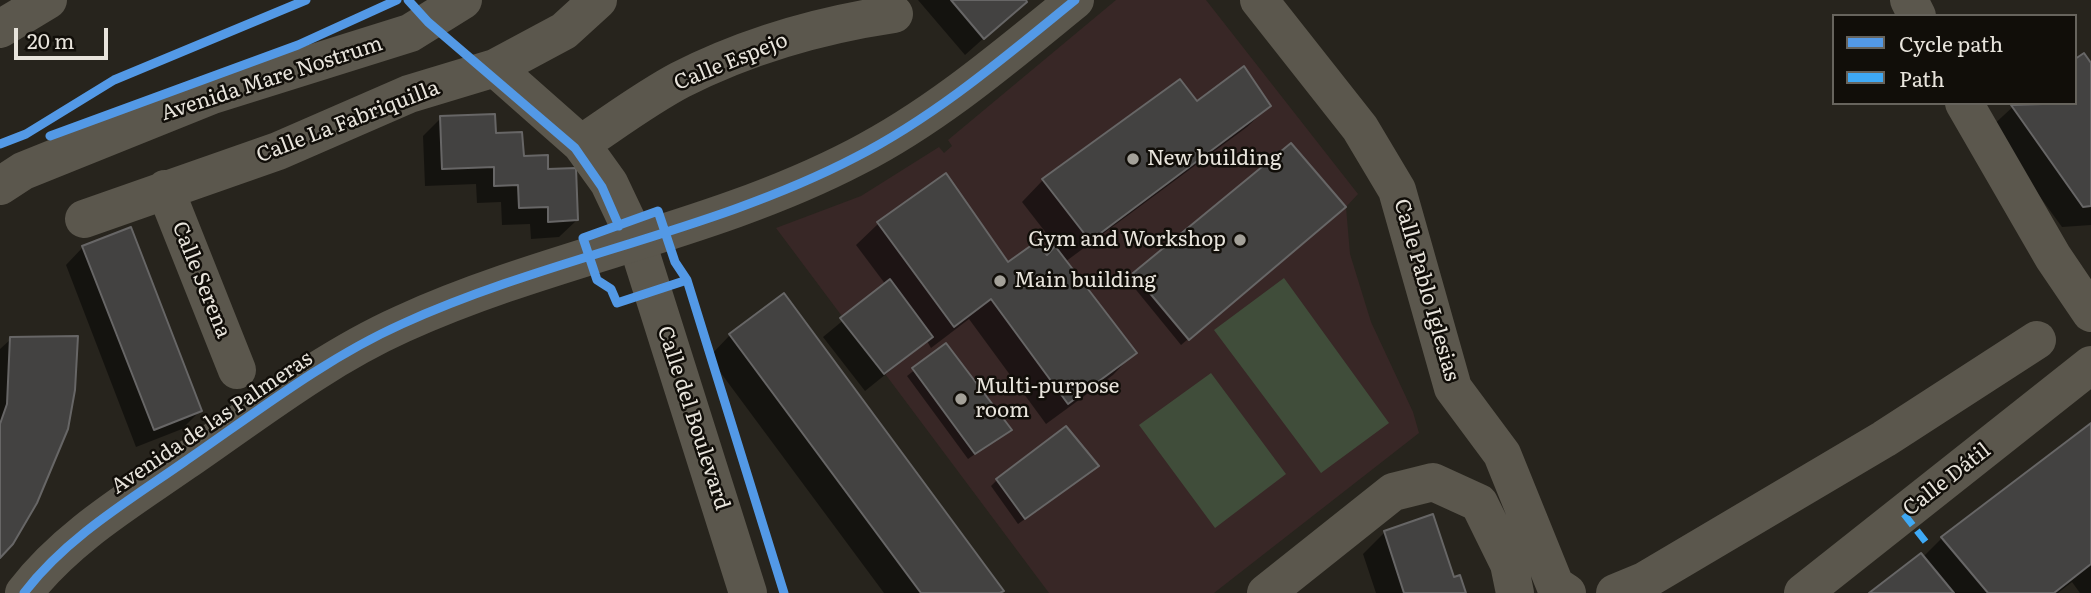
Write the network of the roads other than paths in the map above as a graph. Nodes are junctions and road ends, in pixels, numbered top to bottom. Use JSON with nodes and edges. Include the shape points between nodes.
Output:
{"nodes":[{"id":1,"x":48,"y":0,"type":"edge"},
{"id":2,"x":463,"y":0,"type":"edge"},
{"id":3,"x":598,"y":0,"type":"edge"},
{"id":4,"x":1075,"y":0,"type":"edge"},
{"id":5,"x":1259,"y":0,"type":"edge"},
{"id":6,"x":894,"y":14,"type":"dead end"},
{"id":7,"x":0,"y":29,"type":"edge"},
{"id":8,"x":495,"y":68,"type":"junction"},
{"id":9,"x":1965,"y":105,"type":"edge"},
{"id":10,"x":581,"y":144,"type":"junction"},
{"id":11,"x":0,"y":186,"type":"edge"},
{"id":12,"x":165,"y":189,"type":"junction"},
{"id":13,"x":84,"y":219,"type":"dead end"},
{"id":14,"x":637,"y":242,"type":"junction"},
{"id":15,"x":2091,"y":313,"type":"edge"},
{"id":16,"x":2037,"y":340,"type":"dead end"},
{"id":17,"x":2091,"y":365,"type":"edge"},
{"id":18,"x":237,"y":370,"type":"dead end"},
{"id":19,"x":24,"y":593,"type":"edge"},
{"id":20,"x":748,"y":593,"type":"edge"},
{"id":21,"x":1266,"y":593,"type":"edge"},
{"id":22,"x":1515,"y":593,"type":"edge"},
{"id":23,"x":1567,"y":593,"type":"edge"},
{"id":24,"x":1615,"y":593,"type":"edge"},
{"id":25,"x":1803,"y":593,"type":"edge"}],
"edges":[{"from":1,"to":7,"type":"street"},
{"from":2,"to":11,"type":"street","name":"Avenida Mare Nostrum","via":[[410,33],[212,95],[23,171]]},
{"from":3,"to":8,"type":"street","name":"Calle La Fabriquilla","via":[[564,31]]},
{"from":4,"to":14,"type":"street","name":"Avenida de las Palmeras","via":[[964,90],[857,157],[761,199]]},
{"from":5,"to":23,"type":"street","name":"Calle Pablo Iglesias","via":[[1360,128],[1397,190],[1453,388],[1502,454],[1555,586]]},
{"from":6,"to":10,"type":"street","name":"Calle Espejo","via":[[840,22],[751,50],[680,80]]},
{"from":8,"to":10,"type":"street","name":"Calle del Boulevard"},
{"from":8,"to":12,"type":"street","name":"Calle La Fabriquilla","via":[[409,94],[278,151]]},
{"from":9,"to":15,"type":"street","via":[[2053,257]]},
{"from":10,"to":14,"type":"street","name":"Calle del Boulevard","via":[[609,183]]},
{"from":12,"to":13,"type":"street","name":"Calle La Fabriquilla"},
{"from":12,"to":18,"type":"street","name":"Calle Serena"},
{"from":14,"to":19,"type":"street","name":"Avenida de las Palmeras","via":[[400,324],[323,368],[110,513],[45,565]]},
{"from":14,"to":20,"type":"street","name":"Calle del Boulevard"},
{"from":16,"to":24,"type":"street","via":[[1884,439],[1644,581]]},
{"from":17,"to":25,"type":"street","name":"Calle Dátil"},
{"from":21,"to":22,"type":"street","via":[[1393,492],[1433,482],[1479,503],[1509,564]]}]}
